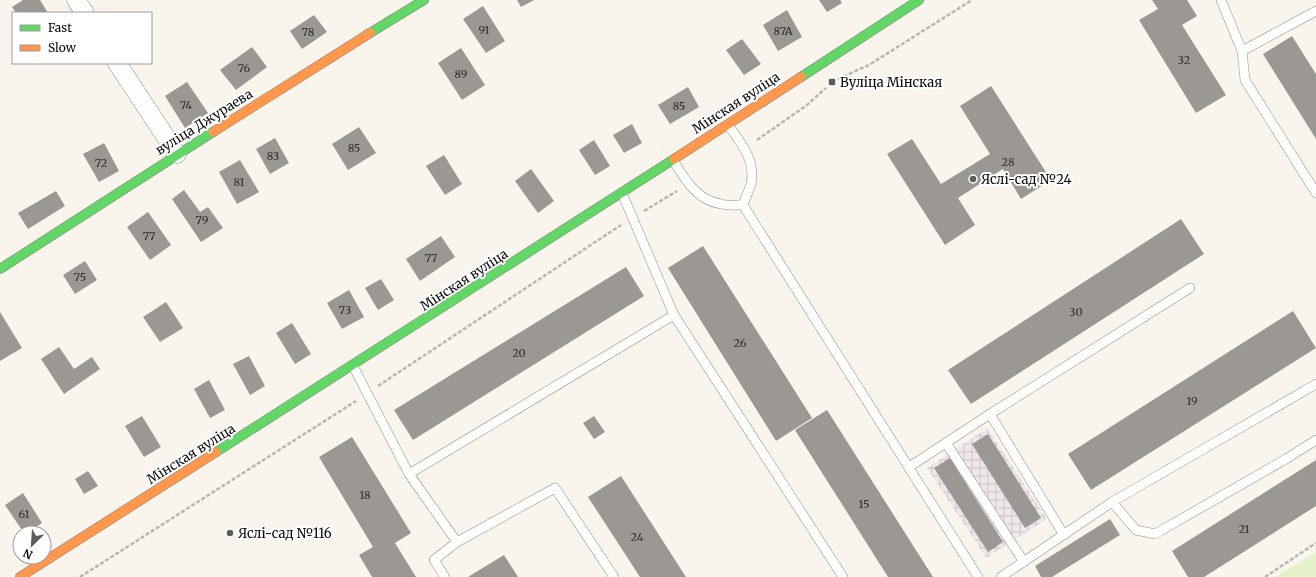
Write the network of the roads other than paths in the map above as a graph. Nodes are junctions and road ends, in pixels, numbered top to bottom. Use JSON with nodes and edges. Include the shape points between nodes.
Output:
{"nodes":[{"id":1,"x":76,"y":0,"type":"edge"},
{"id":2,"x":424,"y":0,"type":"edge"},
{"id":3,"x":919,"y":0,"type":"edge"},
{"id":4,"x":1221,"y":0,"type":"edge"},
{"id":5,"x":1316,"y":11,"type":"edge"},
{"id":6,"x":84,"y":12,"type":"edge"},
{"id":7,"x":1242,"y":51,"type":"junction"},
{"id":8,"x":119,"y":64,"type":"edge"},
{"id":9,"x":728,"y":125,"type":"junction"},
{"id":10,"x":177,"y":154,"type":"junction"},
{"id":11,"x":673,"y":160,"type":"junction"},
{"id":12,"x":622,"y":193,"type":"junction"},
{"id":13,"x":1316,"y":193,"type":"edge"},
{"id":14,"x":743,"y":205,"type":"junction"},
{"id":15,"x":0,"y":270,"type":"edge"},
{"id":16,"x":1190,"y":288,"type":"dead end"},
{"id":17,"x":674,"y":315,"type":"junction"},
{"id":18,"x":353,"y":366,"type":"junction"},
{"id":19,"x":1316,"y":384,"type":"edge"},
{"id":20,"x":990,"y":414,"type":"junction"},
{"id":21,"x":1316,"y":440,"type":"edge"},
{"id":22,"x":946,"y":443,"type":"junction"},
{"id":23,"x":909,"y":467,"type":"junction"},
{"id":24,"x":409,"y":474,"type":"junction"},
{"id":25,"x":1112,"y":502,"type":"junction"},
{"id":26,"x":1064,"y":534,"type":"junction"},
{"id":27,"x":457,"y":542,"type":"junction"},
{"id":28,"x":1024,"y":562,"type":"junction"},
{"id":29,"x":20,"y":577,"type":"edge"},
{"id":30,"x":445,"y":577,"type":"edge"},
{"id":31,"x":614,"y":577,"type":"edge"},
{"id":32,"x":843,"y":577,"type":"edge"},
{"id":33,"x":978,"y":577,"type":"edge"},
{"id":34,"x":1001,"y":577,"type":"edge"}],
"edges":[{"from":1,"to":6,"type":"street"},
{"from":2,"to":10,"type":"street","name":"вуліца Джураева"},
{"from":3,"to":9,"type":"street","name":"Мінская вуліца"},
{"from":4,"to":7,"type":"lane"},
{"from":5,"to":7,"type":"lane"},
{"from":7,"to":13,"type":"lane","via":[[1245,80]]},
{"from":8,"to":10,"type":"street"},
{"from":9,"to":11,"type":"street","name":"Мінская вуліца"},
{"from":9,"to":14,"type":"lane","via":[[752,165],[751,184]]},
{"from":10,"to":15,"type":"street","name":"вуліца Джураева"},
{"from":11,"to":12,"type":"street","name":"Мінская вуліца"},
{"from":11,"to":14,"type":"lane","via":[[688,184],[701,197],[721,204]]},
{"from":12,"to":17,"type":"lane"},
{"from":12,"to":18,"type":"street","name":"Мінская вуліца"},
{"from":14,"to":23,"type":"lane"},
{"from":16,"to":20,"type":"lane"},
{"from":17,"to":24,"type":"lane"},
{"from":17,"to":32,"type":"lane"},
{"from":18,"to":24,"type":"lane"},
{"from":18,"to":29,"type":"street","name":"Мінская вуліца"},
{"from":19,"to":25,"type":"lane"},
{"from":20,"to":22,"type":"lane"},
{"from":20,"to":26,"type":"lane"},
{"from":21,"to":25,"type":"lane","via":[[1286,460],[1155,534],[1136,530]]},
{"from":22,"to":23,"type":"lane"},
{"from":22,"to":28,"type":"lane"},
{"from":23,"to":33,"type":"lane"},
{"from":24,"to":27,"type":"lane"},
{"from":25,"to":26,"type":"lane"},
{"from":26,"to":28,"type":"lane"},
{"from":27,"to":30,"type":"lane","via":[[434,560]]},
{"from":27,"to":31,"type":"lane","via":[[554,488]]},
{"from":28,"to":34,"type":"lane"}]}
